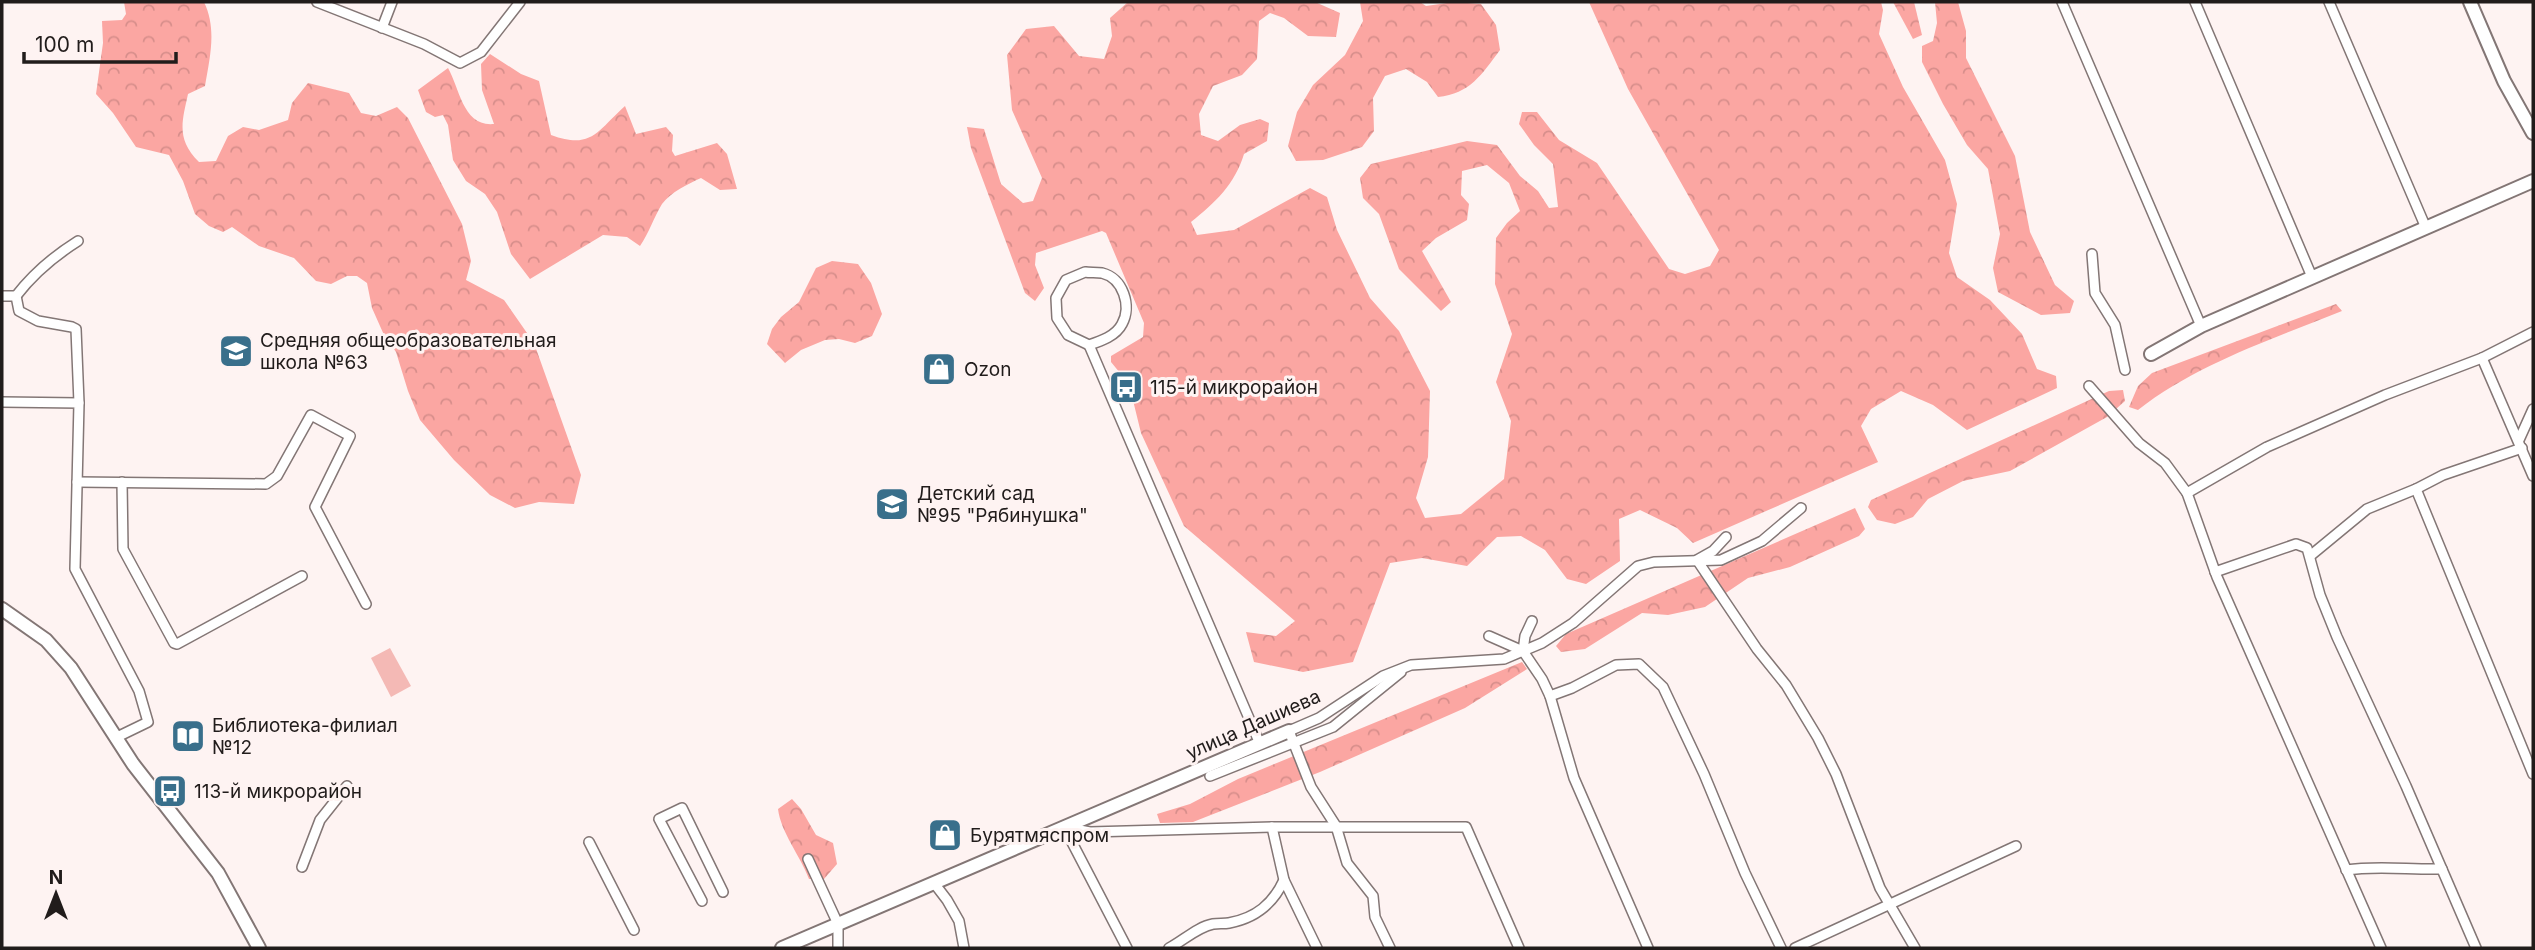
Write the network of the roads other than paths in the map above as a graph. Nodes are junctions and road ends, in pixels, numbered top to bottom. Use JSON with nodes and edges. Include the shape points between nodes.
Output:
{"nodes":[{"id":1,"x":317,"y":2,"type":"edge"},
{"id":2,"x":393,"y":2,"type":"edge"},
{"id":3,"x":520,"y":2,"type":"edge"},
{"id":4,"x":2062,"y":2,"type":"edge"},
{"id":5,"x":2195,"y":2,"type":"edge"},
{"id":6,"x":2329,"y":2,"type":"edge"},
{"id":7,"x":2470,"y":2,"type":"edge"},
{"id":8,"x":382,"y":28,"type":"junction"},
{"id":9,"x":2533,"y":133,"type":"edge"},
{"id":10,"x":2533,"y":181,"type":"edge"},
{"id":11,"x":2426,"y":228,"type":"junction"},
{"id":12,"x":78,"y":241,"type":"dead end"},
{"id":13,"x":2092,"y":254,"type":"dead end"},
{"id":14,"x":2312,"y":277,"type":"junction"},
{"id":15,"x":2,"y":296,"type":"edge"},
{"id":16,"x":16,"y":296,"type":"junction"},
{"id":17,"x":2201,"y":326,"type":"junction"},
{"id":18,"x":2531,"y":334,"type":"edge"},
{"id":19,"x":1089,"y":345,"type":"junction"},
{"id":20,"x":2533,"y":345,"type":"edge"},
{"id":21,"x":2151,"y":354,"type":"dead end"},
{"id":22,"x":2482,"y":358,"type":"junction"},
{"id":23,"x":2124,"y":370,"type":"dead end"},
{"id":24,"x":2089,"y":386,"type":"dead end"},
{"id":25,"x":2,"y":402,"type":"edge"},
{"id":26,"x":79,"y":403,"type":"junction"},
{"id":27,"x":2533,"y":409,"type":"edge"},
{"id":28,"x":2521,"y":444,"type":"junction"},
{"id":29,"x":2533,"y":476,"type":"edge"},
{"id":30,"x":78,"y":482,"type":"junction"},
{"id":31,"x":122,"y":482,"type":"junction"},
{"id":32,"x":2416,"y":489,"type":"junction"},
{"id":33,"x":2188,"y":493,"type":"junction"},
{"id":34,"x":1801,"y":509,"type":"dead end"},
{"id":35,"x":1726,"y":537,"type":"dead end"},
{"id":36,"x":2310,"y":556,"type":"junction"},
{"id":37,"x":1697,"y":560,"type":"junction"},
{"id":38,"x":2215,"y":572,"type":"junction"},
{"id":39,"x":302,"y":576,"type":"dead end"},
{"id":40,"x":366,"y":604,"type":"dead end"},
{"id":41,"x":2,"y":609,"type":"edge"},
{"id":42,"x":1532,"y":621,"type":"dead end"},
{"id":43,"x":1489,"y":636,"type":"dead end"},
{"id":44,"x":1523,"y":651,"type":"junction"},
{"id":45,"x":1411,"y":665,"type":"junction"},
{"id":46,"x":1550,"y":696,"type":"junction"},
{"id":47,"x":1292,"y":737,"type":"junction"},
{"id":48,"x":115,"y":738,"type":"junction"},
{"id":49,"x":1260,"y":744,"type":"junction"},
{"id":50,"x":2533,"y":774,"type":"edge"},
{"id":51,"x":1210,"y":776,"type":"dead end"},
{"id":52,"x":347,"y":786,"type":"dead end"},
{"id":53,"x":1336,"y":826,"type":"junction"},
{"id":54,"x":1065,"y":827,"type":"junction"},
{"id":55,"x":1272,"y":827,"type":"junction"},
{"id":56,"x":589,"y":842,"type":"dead end"},
{"id":57,"x":2016,"y":846,"type":"dead end"},
{"id":58,"x":808,"y":859,"type":"dead end"},
{"id":59,"x":302,"y":867,"type":"dead end"},
{"id":60,"x":2442,"y":869,"type":"junction"},
{"id":61,"x":2346,"y":870,"type":"junction"},
{"id":62,"x":1284,"y":880,"type":"junction"},
{"id":63,"x":934,"y":883,"type":"junction"},
{"id":64,"x":723,"y":892,"type":"dead end"},
{"id":65,"x":702,"y":901,"type":"dead end"},
{"id":66,"x":1888,"y":904,"type":"junction"},
{"id":67,"x":838,"y":924,"type":"junction"},
{"id":68,"x":634,"y":930,"type":"dead end"},
{"id":69,"x":259,"y":948,"type":"edge"},
{"id":70,"x":782,"y":948,"type":"edge"},
{"id":71,"x":838,"y":948,"type":"edge"},
{"id":72,"x":964,"y":948,"type":"edge"},
{"id":73,"x":1127,"y":948,"type":"edge"},
{"id":74,"x":1169,"y":948,"type":"edge"},
{"id":75,"x":1317,"y":948,"type":"edge"},
{"id":76,"x":1391,"y":948,"type":"edge"},
{"id":77,"x":1519,"y":948,"type":"edge"},
{"id":78,"x":1648,"y":948,"type":"edge"},
{"id":79,"x":1781,"y":948,"type":"edge"},
{"id":80,"x":1795,"y":948,"type":"edge"},
{"id":81,"x":1915,"y":948,"type":"edge"},
{"id":82,"x":2381,"y":948,"type":"edge"},
{"id":83,"x":2476,"y":948,"type":"edge"}],
"edges":[{"from":1,"to":8,"type":"street"},
{"from":2,"to":8,"type":"street"},
{"from":3,"to":8,"type":"street","via":[[481,52],[460,63]]},
{"from":4,"to":17,"type":"street"},
{"from":5,"to":14,"type":"street"},
{"from":6,"to":11,"type":"street"},
{"from":7,"to":9,"type":"street","via":[[2504,81]]},
{"from":10,"to":11,"type":"street"},
{"from":11,"to":14,"type":"street"},
{"from":12,"to":16,"type":"street"},
{"from":13,"to":23,"type":"street","via":[[2095,293],[2115,325]]},
{"from":14,"to":17,"type":"street"},
{"from":15,"to":16,"type":"street"},
{"from":16,"to":26,"type":"street","via":[[19,312],[76,330]]},
{"from":17,"to":21,"type":"street"},
{"from":18,"to":20,"type":"street"},
{"from":18,"to":22,"type":"street"},
{"from":19,"to":19,"type":"street","via":[[1107,339],[1122,325],[1127,305],[1120,286],[1104,273],[1085,272],[1066,281],[1056,298],[1057,318],[1068,335]]},
{"from":19,"to":49,"type":"street"},
{"from":22,"to":28,"type":"street"},
{"from":22,"to":33,"type":"street","via":[[2267,447]]},
{"from":24,"to":33,"type":"street"},
{"from":25,"to":26,"type":"street"},
{"from":26,"to":30,"type":"street"},
{"from":27,"to":28,"type":"street"},
{"from":28,"to":29,"type":"street"},
{"from":28,"to":32,"type":"street"},
{"from":30,"to":31,"type":"street"},
{"from":30,"to":48,"type":"street","via":[[75,569],[139,691],[148,722]]},
{"from":31,"to":39,"type":"street","via":[[124,549],[174,643]]},
{"from":31,"to":40,"type":"street","via":[[266,484],[277,476],[311,415],[350,436],[315,507]]},
{"from":32,"to":36,"type":"street","via":[[2367,509]]},
{"from":32,"to":50,"type":"street"},
{"from":33,"to":38,"type":"street"},
{"from":34,"to":37,"type":"street","name":"улица Дашиева","via":[[1762,541],[1721,559]]},
{"from":35,"to":37,"type":"street"},
{"from":36,"to":38,"type":"street","via":[[2307,548],[2296,544]]},
{"from":36,"to":60,"type":"street","via":[[2337,637]]},
{"from":37,"to":44,"type":"street","name":"улица Дашиева","via":[[1638,566],[1573,623]]},
{"from":37,"to":66,"type":"street","via":[[1818,738]]},
{"from":38,"to":61,"type":"street"},
{"from":41,"to":48,"type":"street","via":[[46,640],[71,668]]},
{"from":42,"to":44,"type":"street"},
{"from":43,"to":44,"type":"street"},
{"from":44,"to":45,"type":"street","name":"улица Дашиева","via":[[1504,659]]},
{"from":44,"to":46,"type":"street"},
{"from":45,"to":47,"type":"street","name":"улица Дашиева","via":[[1383,676]]},
{"from":45,"to":47,"type":"street","via":[[1333,727]]},
{"from":46,"to":78,"type":"street","via":[[1574,778]]},
{"from":46,"to":79,"type":"street","via":[[1616,665],[1639,664],[1663,687]]},
{"from":47,"to":49,"type":"street","name":"улица Дашиева"},
{"from":47,"to":51,"type":"street"},
{"from":47,"to":53,"type":"street","via":[[1311,787]]},
{"from":48,"to":69,"type":"street","via":[[218,873]]},
{"from":49,"to":54,"type":"street","name":"улица Дашиева"},
{"from":52,"to":59,"type":"street","via":[[320,820]]},
{"from":53,"to":55,"type":"street"},
{"from":53,"to":76,"type":"street","via":[[1347,863],[1373,896],[1375,917]]},
{"from":53,"to":77,"type":"street","via":[[1466,827]]},
{"from":54,"to":55,"type":"street","via":[[1090,832]]},
{"from":54,"to":63,"type":"street","name":"улица Дашиева"},
{"from":54,"to":73,"type":"street"},
{"from":55,"to":62,"type":"street"},
{"from":56,"to":68,"type":"street"},
{"from":57,"to":66,"type":"street"},
{"from":58,"to":67,"type":"street"},
{"from":60,"to":61,"type":"street","via":[[2371,866]]},
{"from":60,"to":83,"type":"street"},
{"from":61,"to":82,"type":"street"},
{"from":62,"to":74,"type":"street","via":[[1273,899],[1254,916],[1196,930]]},
{"from":62,"to":75,"type":"street"},
{"from":63,"to":67,"type":"street","name":"улица Дашиева"},
{"from":63,"to":72,"type":"street","via":[[959,921]]},
{"from":64,"to":65,"type":"street","via":[[682,808],[659,819]]},
{"from":66,"to":80,"type":"street"},
{"from":66,"to":81,"type":"street"},
{"from":67,"to":70,"type":"street","name":"улица Дашиева"},
{"from":67,"to":71,"type":"street"}]}
